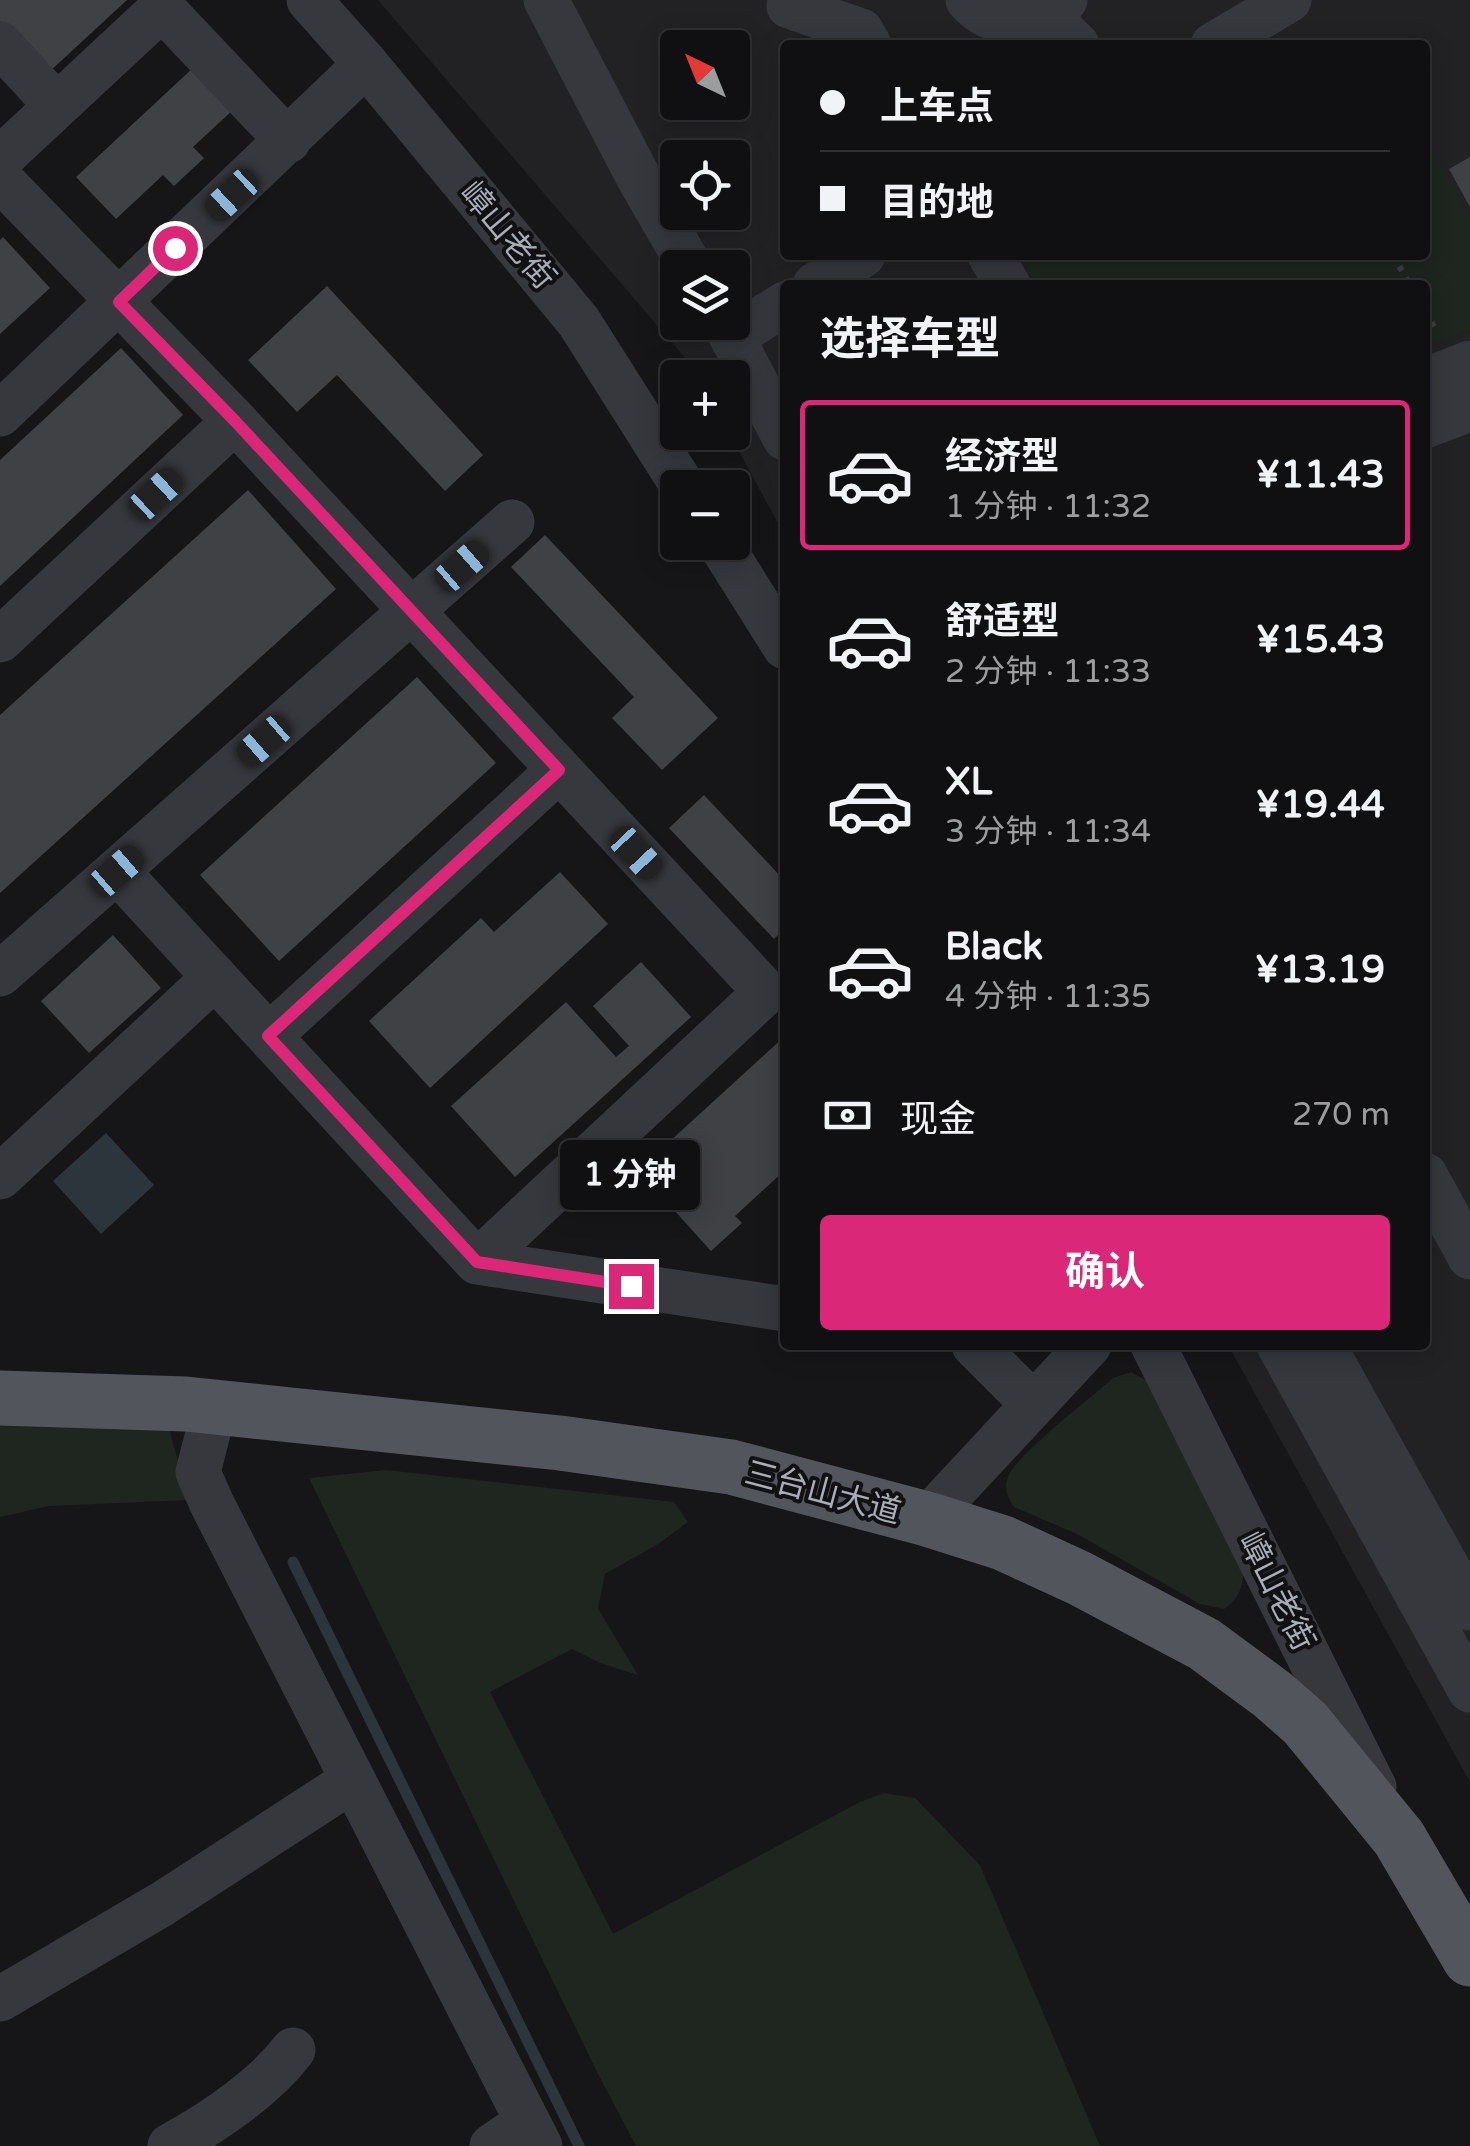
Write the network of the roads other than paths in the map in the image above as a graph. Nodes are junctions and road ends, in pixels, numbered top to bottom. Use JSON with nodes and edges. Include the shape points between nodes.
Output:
{"nodes":[{"id":1,"x":308,"y":0,"type":"edge"},
{"id":2,"x":546,"y":0,"type":"edge"},
{"id":3,"x":791,"y":0,"type":"edge"},
{"id":4,"x":968,"y":0,"type":"edge"},
{"id":5,"x":1289,"y":0,"type":"edge"},
{"id":6,"x":1063,"y":21,"type":"edge"},
{"id":7,"x":1220,"y":26,"type":"edge"},
{"id":8,"x":866,"y":40,"type":"edge"},
{"id":9,"x":0,"y":44,"type":"edge"},
{"id":10,"x":366,"y":64,"type":"junction"},
{"id":11,"x":57,"y":106,"type":"junction"},
{"id":12,"x":288,"y":141,"type":"junction"},
{"id":13,"x":0,"y":159,"type":"edge"},
{"id":14,"x":0,"y":179,"type":"edge"},
{"id":15,"x":681,"y":250,"type":"edge"},
{"id":16,"x":855,"y":260,"type":"edge"},
{"id":17,"x":823,"y":280,"type":"edge"},
{"id":18,"x":119,"y":302,"type":"junction"},
{"id":19,"x":780,"y":306,"type":"edge"},
{"id":20,"x":750,"y":320,"type":"edge"},
{"id":21,"x":733,"y":340,"type":"edge"},
{"id":22,"x":1470,"y":363,"type":"edge"},
{"id":23,"x":1430,"y":379,"type":"edge"},
{"id":24,"x":1470,"y":408,"type":"edge"},
{"id":25,"x":0,"y":414,"type":"edge"},
{"id":26,"x":235,"y":421,"type":"junction"},
{"id":27,"x":1430,"y":424,"type":"edge"},
{"id":28,"x":780,"y":429,"type":"edge"},
{"id":29,"x":673,"y":470,"type":"edge"},
{"id":30,"x":512,"y":522,"type":"dead end"},
{"id":31,"x":729,"y":560,"type":"edge"},
{"id":32,"x":411,"y":611,"type":"junction"},
{"id":33,"x":0,"y":640,"type":"edge"},
{"id":34,"x":780,"y":640,"type":"edge"},
{"id":35,"x":559,"y":770,"type":"junction"},
{"id":36,"x":117,"y":871,"type":"junction"},
{"id":37,"x":0,"y":974,"type":"edge"},
{"id":38,"x":215,"y":978,"type":"junction"},
{"id":39,"x":268,"y":1036,"type":"junction"},
{"id":40,"x":0,"y":1177,"type":"edge"},
{"id":41,"x":1430,"y":1183,"type":"edge"},
{"id":42,"x":1470,"y":1257,"type":"edge"},
{"id":43,"x":477,"y":1262,"type":"junction"},
{"id":44,"x":780,"y":1308,"type":"edge"},
{"id":45,"x":979,"y":1350,"type":"edge"},
{"id":46,"x":1084,"y":1350,"type":"edge"},
{"id":47,"x":1155,"y":1350,"type":"edge"},
{"id":48,"x":1282,"y":1350,"type":"edge"},
{"id":49,"x":1326,"y":1350,"type":"edge"},
{"id":50,"x":0,"y":1398,"type":"edge"},
{"id":51,"x":1032,"y":1403,"type":"junction"},
{"id":52,"x":215,"y":1406,"type":"junction"},
{"id":53,"x":927,"y":1519,"type":"junction"},
{"id":54,"x":1470,"y":1608,"type":"edge"},
{"id":55,"x":1470,"y":1690,"type":"edge"},
{"id":56,"x":353,"y":1780,"type":"junction"},
{"id":57,"x":1399,"y":1838,"type":"junction"},
{"id":58,"x":1470,"y":1959,"type":"edge"},
{"id":59,"x":0,"y":1999,"type":"edge"},
{"id":60,"x":293,"y":2050,"type":"dead end"},
{"id":61,"x":520,"y":2138,"type":"edge"},
{"id":62,"x":170,"y":2146,"type":"edge"}],
"edges":[{"from":1,"to":10,"type":"street","name":"嶂山老街"},
{"from":2,"to":15,"type":"street"},
{"from":3,"to":8,"type":"street","via":[[789,6],[861,31]]},
{"from":4,"to":6,"type":"street","via":[[1001,21]]},
{"from":5,"to":7,"type":"street"},
{"from":9,"to":11,"type":"street"},
{"from":10,"to":12,"type":"street"},
{"from":10,"to":29,"type":"street","name":"嶂山老街","via":[[579,322]]},
{"from":11,"to":12,"type":"street","via":[[162,8]]},
{"from":11,"to":13,"type":"street"},
{"from":12,"to":18,"type":"street"},
{"from":14,"to":18,"type":"street"},
{"from":16,"to":17,"type":"street"},
{"from":18,"to":25,"type":"street"},
{"from":18,"to":26,"type":"street"},
{"from":19,"to":20,"type":"street"},
{"from":21,"to":28,"type":"street"},
{"from":22,"to":23,"type":"street"},
{"from":24,"to":27,"type":"street"},
{"from":26,"to":32,"type":"street"},
{"from":26,"to":33,"type":"street"},
{"from":30,"to":32,"type":"street"},
{"from":31,"to":34,"type":"street"},
{"from":32,"to":35,"type":"street"},
{"from":32,"to":36,"type":"street"},
{"from":35,"to":39,"type":"street"},
{"from":35,"to":43,"type":"street","via":[[766,992]]},
{"from":36,"to":37,"type":"street"},
{"from":36,"to":38,"type":"street"},
{"from":38,"to":39,"type":"street"},
{"from":38,"to":40,"type":"street"},
{"from":39,"to":43,"type":"street"},
{"from":41,"to":42,"type":"street"},
{"from":43,"to":44,"type":"street"},
{"from":45,"to":51,"type":"street"},
{"from":46,"to":51,"type":"street"},
{"from":47,"to":57,"type":"street","name":"嶂山老街"},
{"from":48,"to":55,"type":"street"},
{"from":49,"to":54,"type":"street"},
{"from":50,"to":52,"type":"main road","name":"三台山大道"},
{"from":51,"to":53,"type":"street"},
{"from":52,"to":53,"type":"main road","name":"三台山大道","via":[[731,1467]]},
{"from":52,"to":56,"type":"street","via":[[198,1472]]},
{"from":53,"to":57,"type":"main road","name":"三台山大道","via":[[1043,1561],[1204,1644],[1305,1723]]},
{"from":56,"to":59,"type":"street"},
{"from":56,"to":61,"type":"street"},
{"from":57,"to":58,"type":"main road","name":"三台山大道"},
{"from":60,"to":62,"type":"street","via":[[278,2070]]}]}
